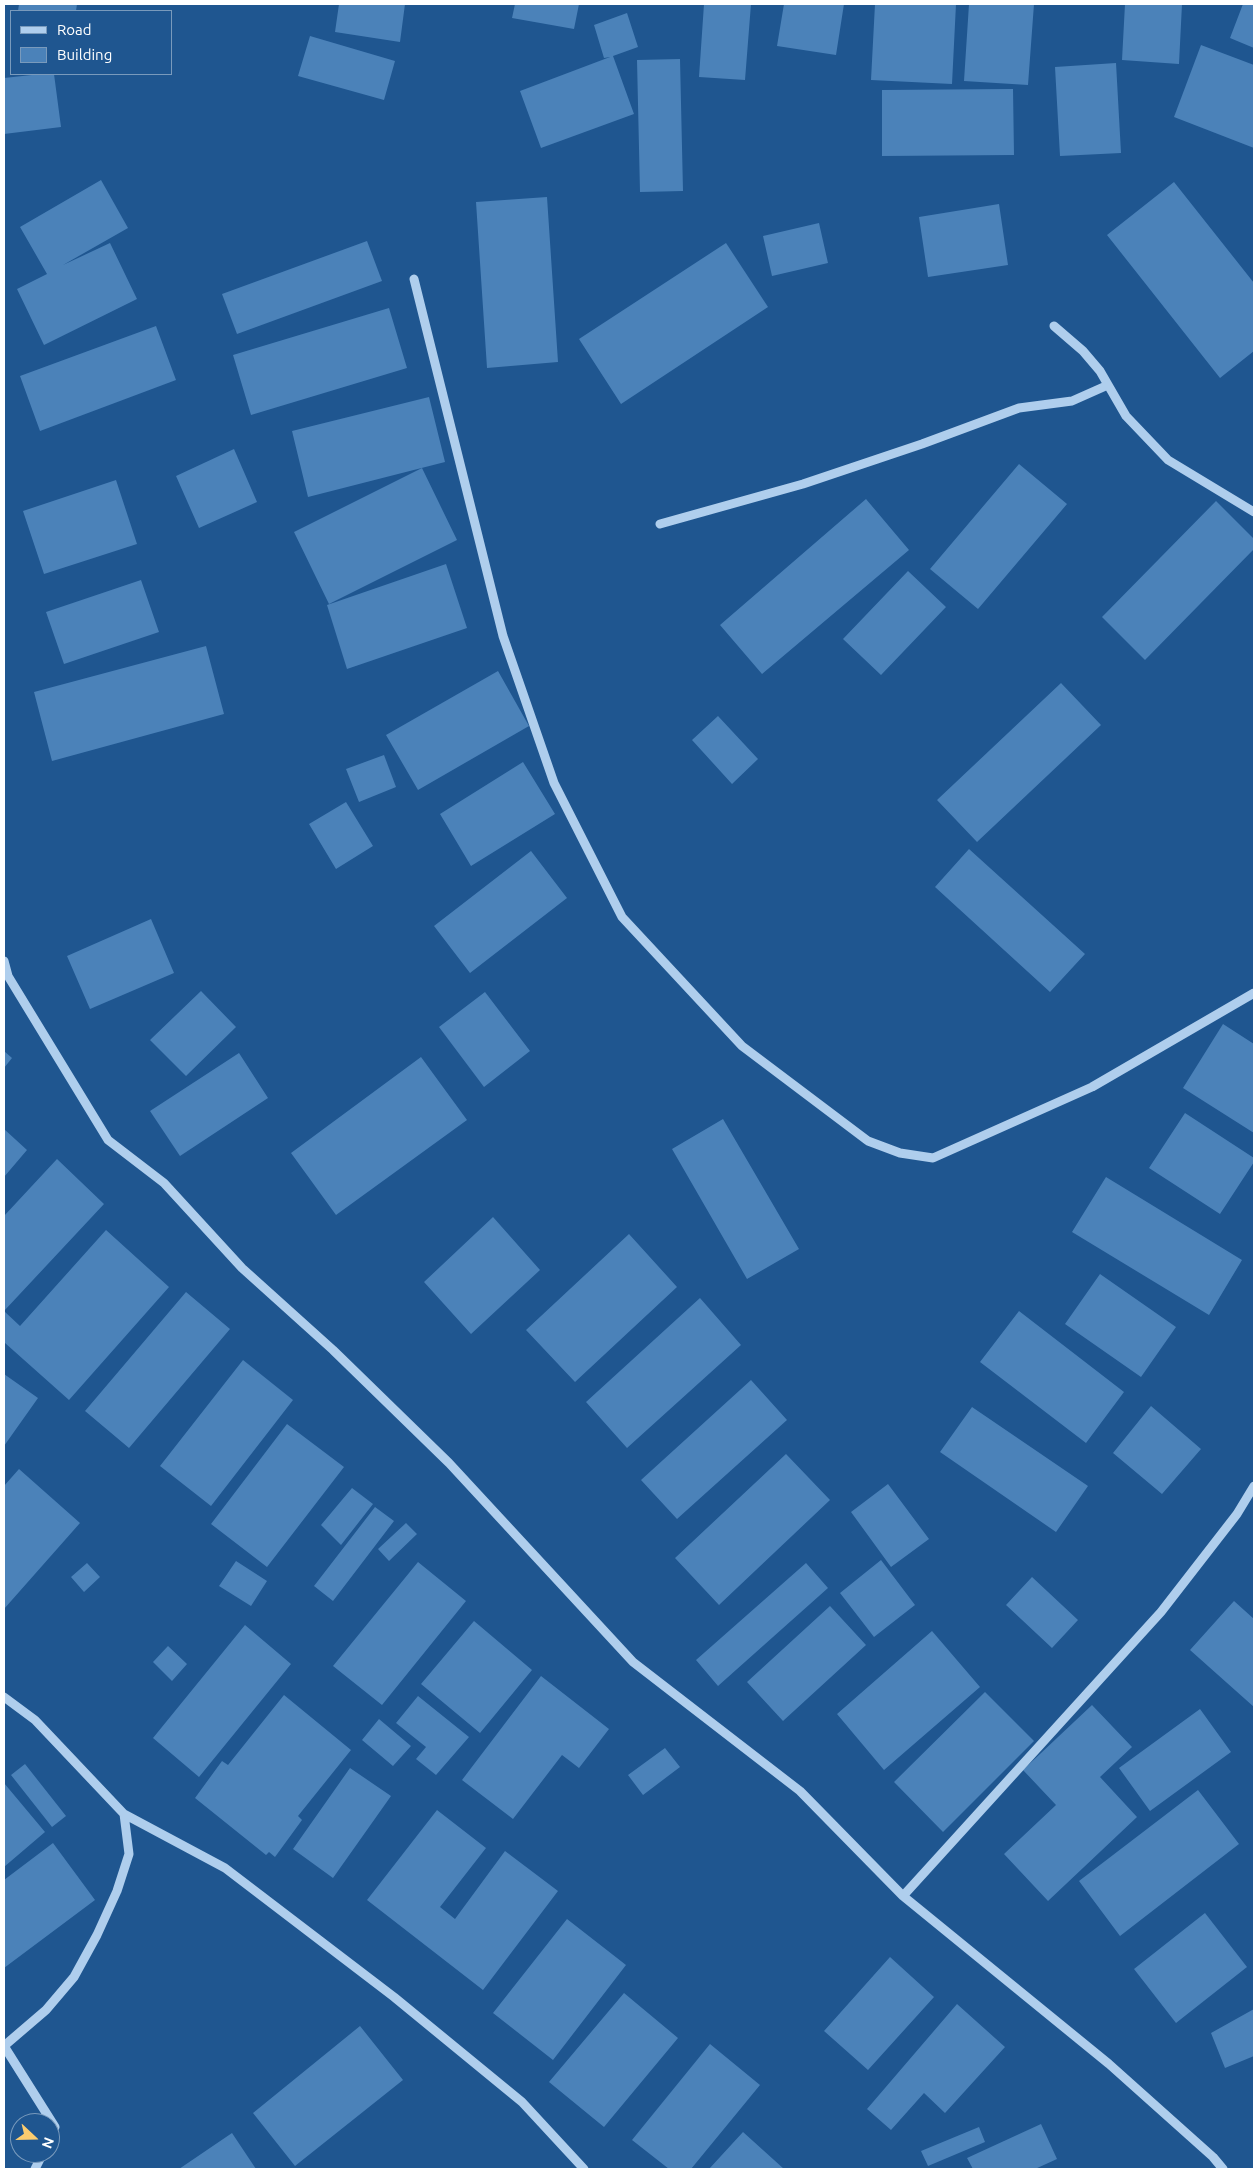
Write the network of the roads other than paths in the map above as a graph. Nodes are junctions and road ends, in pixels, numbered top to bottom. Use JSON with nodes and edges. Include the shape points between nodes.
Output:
{"nodes":[{"id":1,"x":414,"y":279,"type":"dead end"},
{"id":2,"x":1054,"y":326,"type":"dead end"},
{"id":3,"x":1108,"y":385,"type":"junction"},
{"id":4,"x":1254,"y":512,"type":"edge"},
{"id":5,"x":660,"y":524,"type":"dead end"},
{"id":6,"x":4,"y":961,"type":"edge"},
{"id":7,"x":1254,"y":993,"type":"edge"},
{"id":8,"x":1254,"y":1486,"type":"edge"},
{"id":9,"x":4,"y":1697,"type":"edge"},
{"id":10,"x":124,"y":1814,"type":"junction"},
{"id":11,"x":904,"y":1896,"type":"junction"},
{"id":12,"x":46,"y":2113,"type":"edge"},
{"id":13,"x":584,"y":2169,"type":"edge"},
{"id":14,"x":1223,"y":2169,"type":"edge"}],
"edges":[{"from":1,"to":7,"type":"street","via":[[503,636],[554,783],[622,917],[742,1046],[868,1141],[900,1153],[933,1158],[1092,1087]]},
{"from":2,"to":3,"type":"street","via":[[1083,351]]},
{"from":3,"to":4,"type":"street","via":[[1126,416],[1168,460]]},
{"from":3,"to":5,"type":"street","via":[[1072,401],[1019,408],[803,484]]},
{"from":6,"to":11,"type":"street","via":[[8,976],[108,1140],[164,1183],[242,1268],[333,1350],[449,1463],[633,1662],[800,1791]]},
{"from":8,"to":11,"type":"street","via":[[1237,1514],[1160,1612]]},
{"from":9,"to":10,"type":"street","via":[[35,1720]]},
{"from":10,"to":12,"type":"street","via":[[129,1854],[97,1935],[74,1976],[46,2010],[4,2046]]},
{"from":10,"to":13,"type":"street","via":[[225,1868],[394,1997],[522,2102]]},
{"from":11,"to":14,"type":"street","via":[[1109,2064]]}]}
